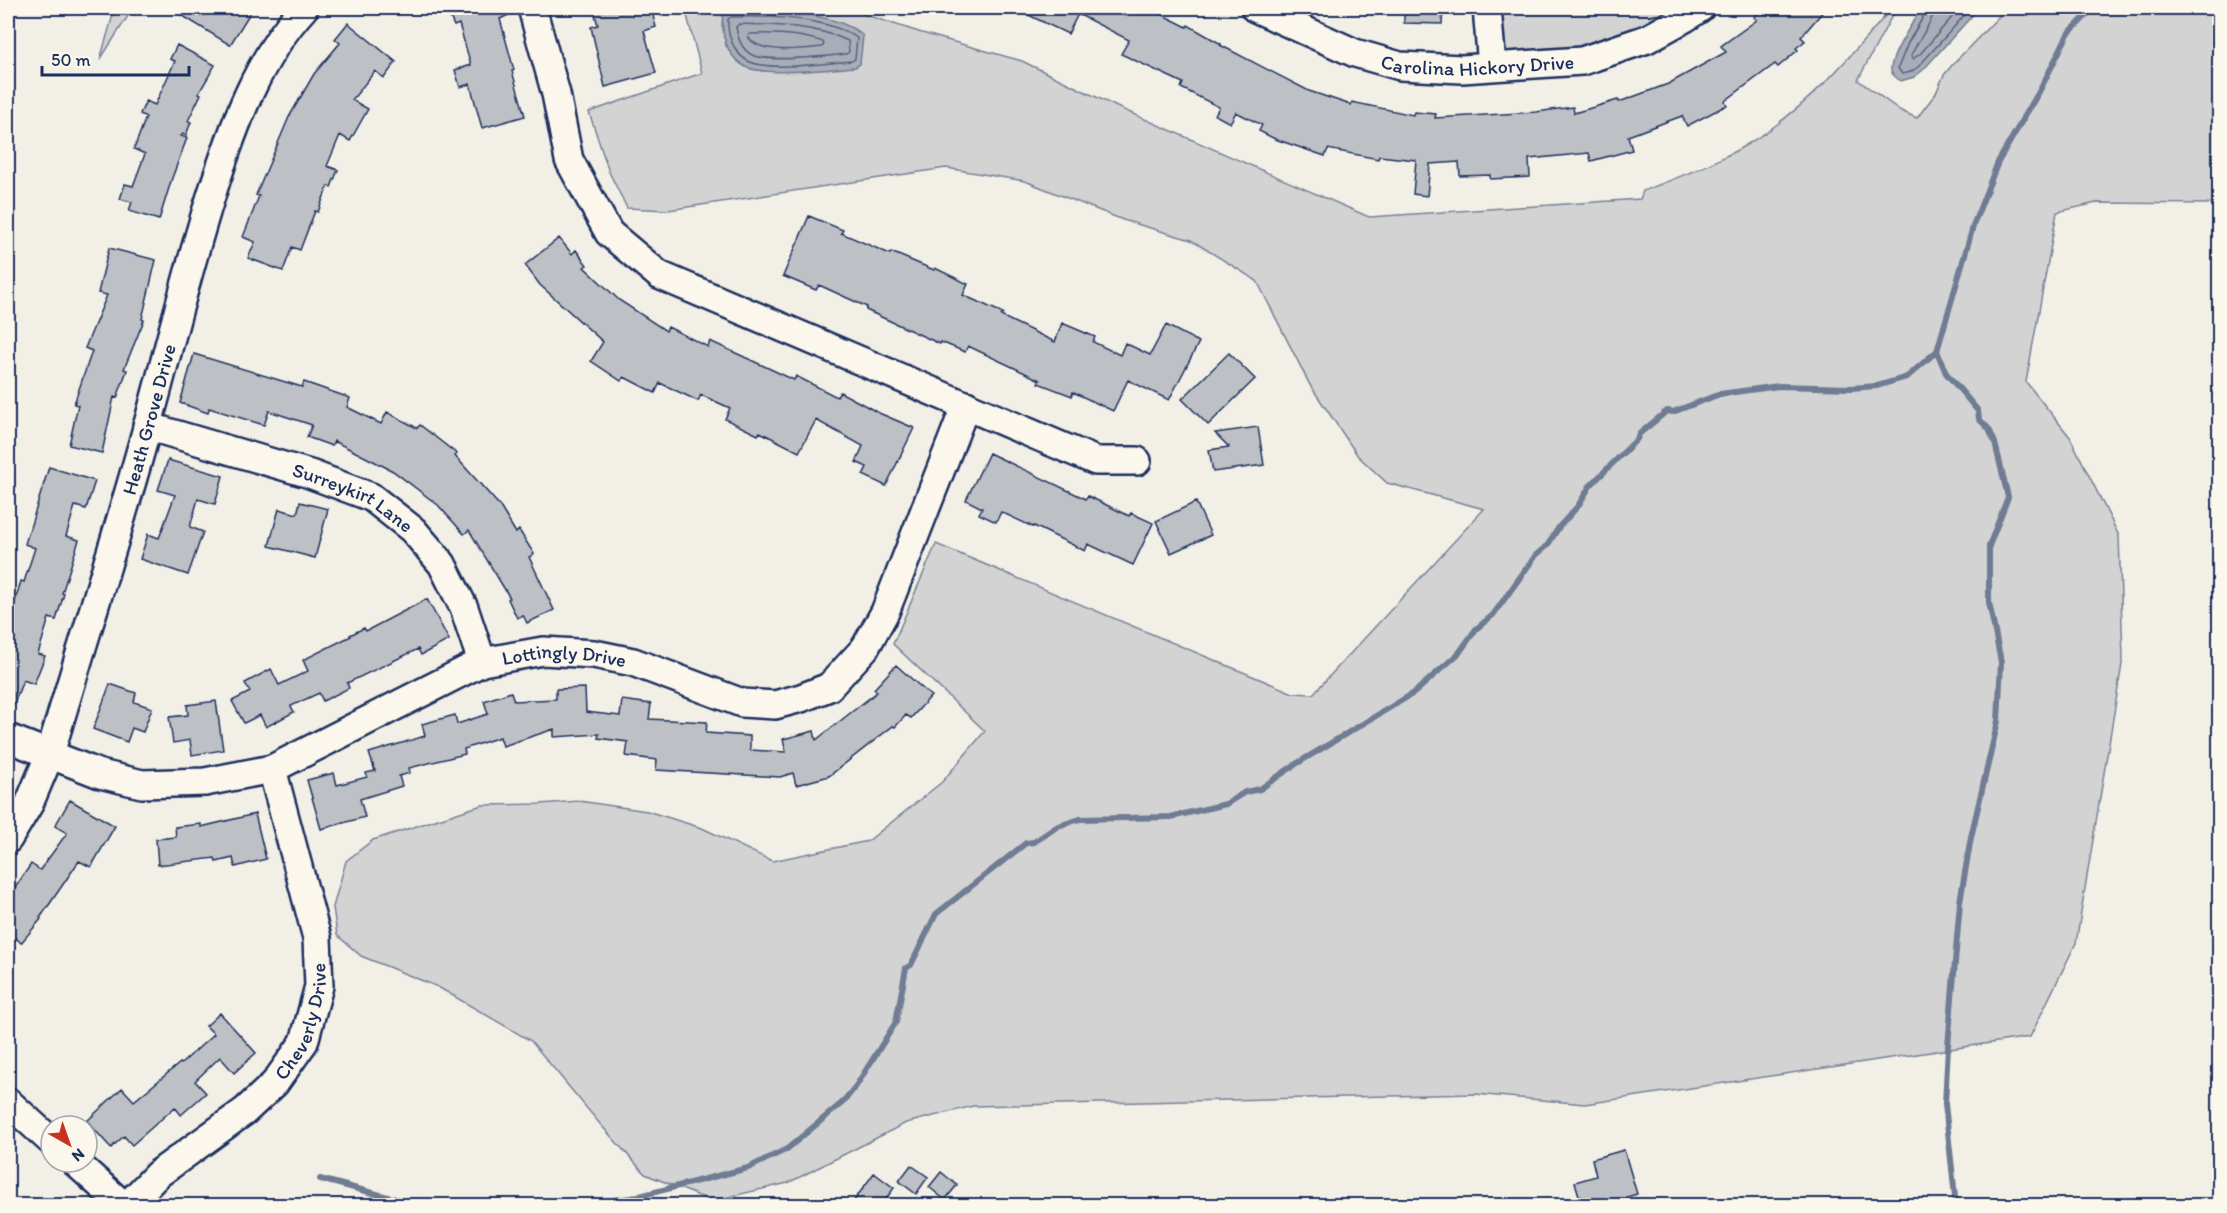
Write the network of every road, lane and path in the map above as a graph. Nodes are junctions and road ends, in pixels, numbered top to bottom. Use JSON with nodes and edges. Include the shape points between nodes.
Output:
{"nodes":[{"id":1,"x":304,"y":8,"type":"edge"},
{"id":2,"x":532,"y":8,"type":"edge"},
{"id":3,"x":1255,"y":8,"type":"edge"},
{"id":4,"x":1487,"y":8,"type":"edge"},
{"id":5,"x":1700,"y":8,"type":"edge"},
{"id":6,"x":1492,"y":66,"type":"junction"},
{"id":7,"x":966,"y":405,"type":"junction"},
{"id":8,"x":147,"y":426,"type":"junction"},
{"id":9,"x":1137,"y":461,"type":"dead end"},
{"id":10,"x":482,"y":662,"type":"junction"},
{"id":11,"x":8,"y":738,"type":"edge"},
{"id":12,"x":50,"y":754,"type":"junction"},
{"id":13,"x":272,"y":769,"type":"junction"},
{"id":14,"x":8,"y":839,"type":"edge"},
{"id":15,"x":8,"y":1102,"type":"edge"},
{"id":16,"x":39,"y":1130,"type":"edge"},
{"id":17,"x":89,"y":1174,"type":"edge"},
{"id":18,"x":125,"y":1206,"type":"edge"}],
"edges":[{"from":1,"to":8,"type":"street","name":"Heath Grove Drive","via":[[265,63],[233,128],[189,266]]},
{"from":2,"to":7,"type":"street","via":[[569,160],[609,233],[659,275]]},
{"from":3,"to":6,"type":"street","name":"Carolina Hickory Drive","via":[[1355,53],[1400,66]]},
{"from":4,"to":6,"type":"street"},
{"from":5,"to":6,"type":"street","name":"Carolina Hickory Drive","via":[[1647,39],[1593,58]]},
{"from":7,"to":9,"type":"street","via":[[1096,461]]},
{"from":7,"to":10,"type":"street","name":"Lottingly Drive","via":[[885,612],[865,648],[829,687],[775,705],[742,703],[633,662],[594,654],[543,651]]},
{"from":8,"to":10,"type":"street","name":"Surreykirt Lane","via":[[309,474],[371,497],[413,530],[442,564],[464,608]]},
{"from":8,"to":12,"type":"street","name":"Heath Grove Drive"},
{"from":10,"to":13,"type":"street","name":"Lottingly Drive"},
{"from":11,"to":12,"type":"street","name":"Lottingly Drive"},
{"from":12,"to":13,"type":"street","name":"Lottingly Drive","via":[[100,774],[142,784],[205,782]]},
{"from":12,"to":14,"type":"street","name":"Heath Grove Drive","via":[[29,804]]},
{"from":13,"to":18,"type":"street","name":"Cheverly Drive","via":[[316,938],[319,986],[304,1041],[275,1083],[245,1111],[158,1174]]},
{"from":15,"to":16,"type":"street"},
{"from":17,"to":18,"type":"street"}]}
